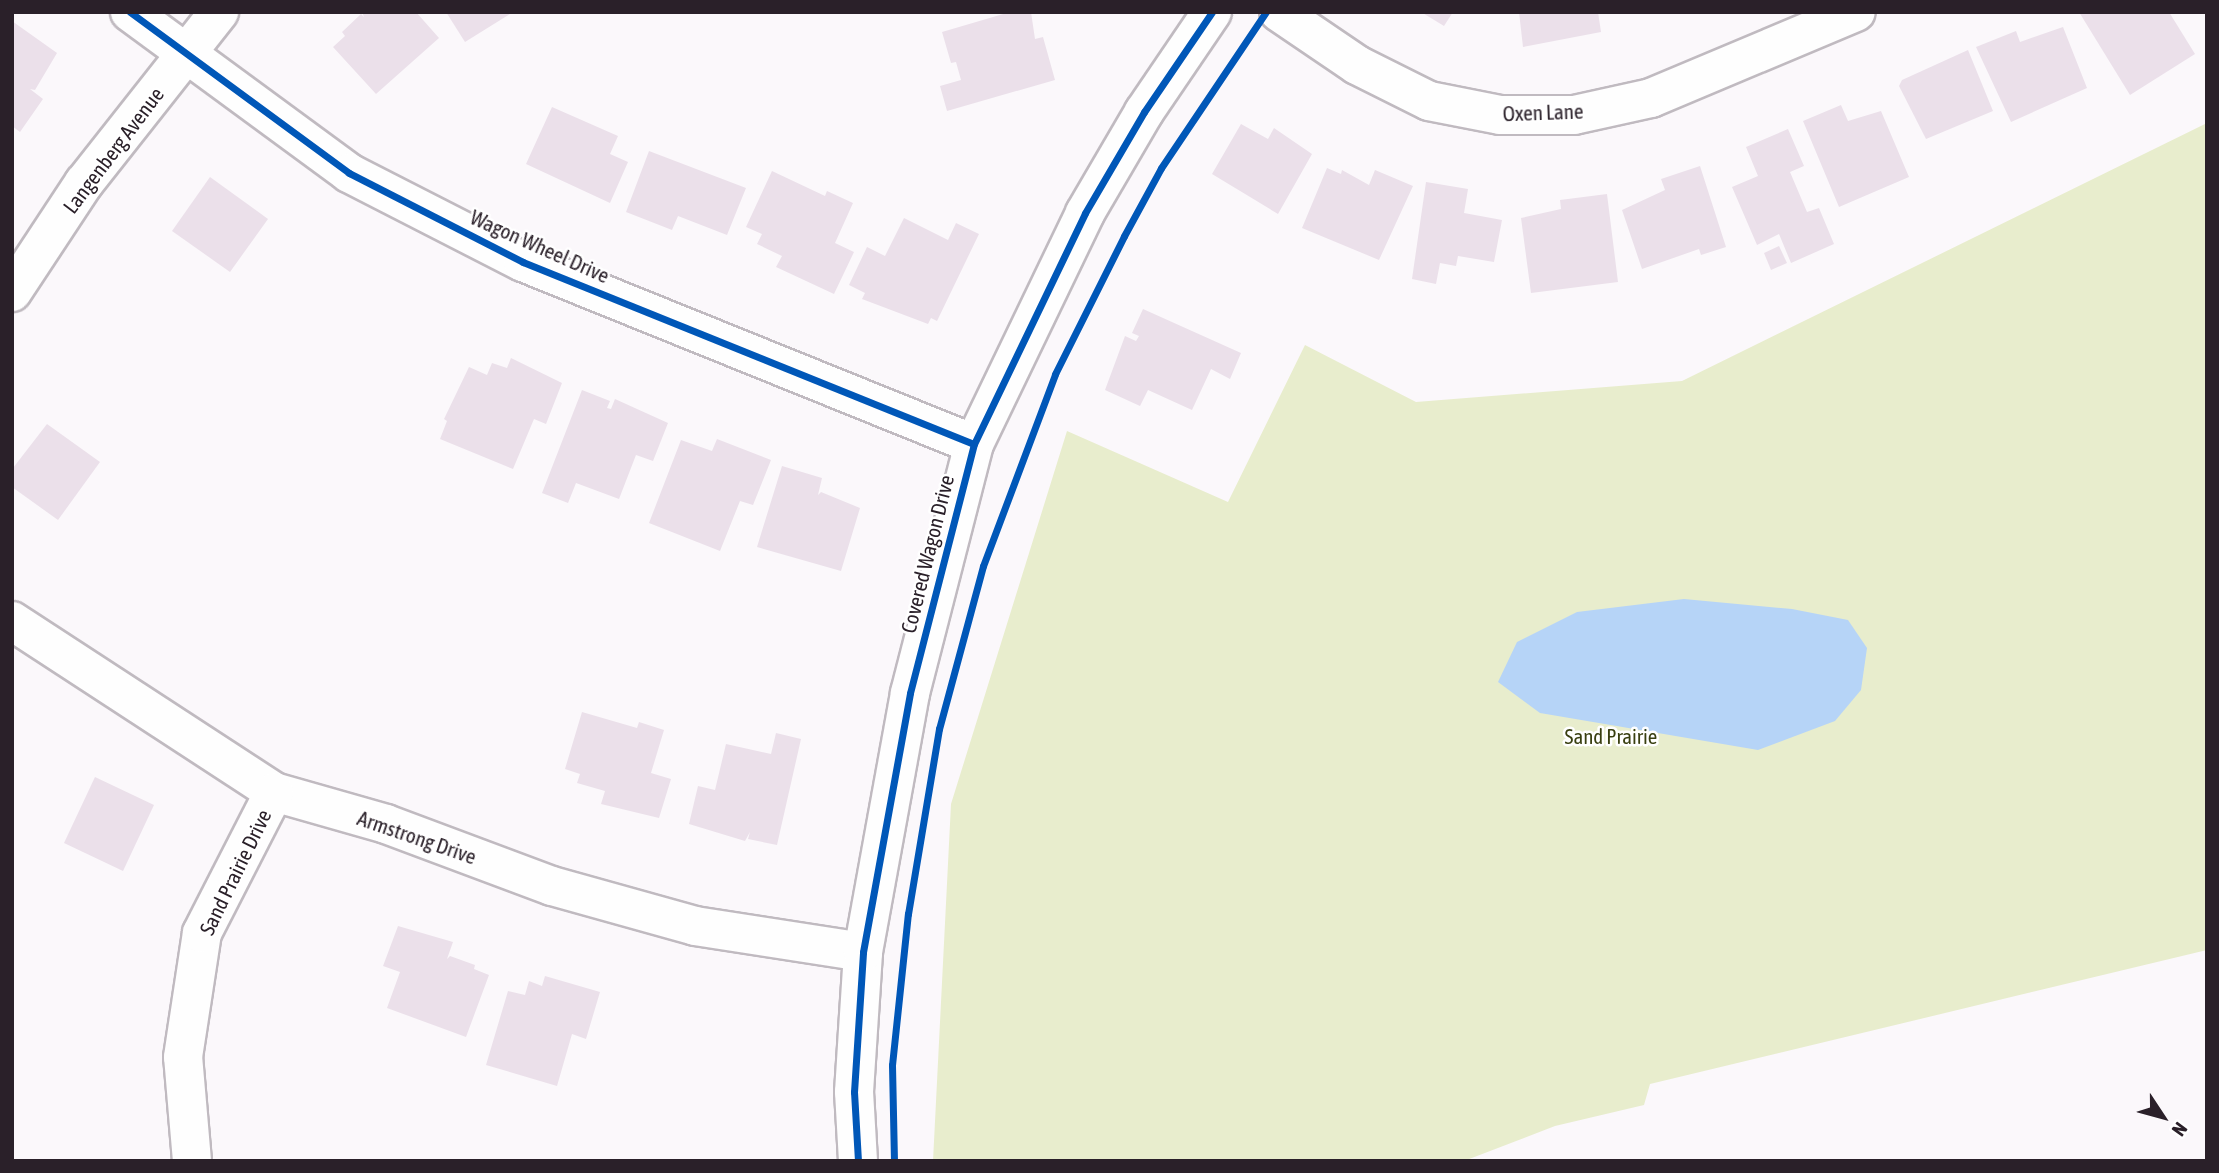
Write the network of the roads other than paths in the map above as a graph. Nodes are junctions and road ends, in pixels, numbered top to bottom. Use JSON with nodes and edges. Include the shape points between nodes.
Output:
{"nodes":[{"id":1,"x":130,"y":12,"type":"edge"},
{"id":2,"x":219,"y":12,"type":"edge"},
{"id":3,"x":1212,"y":12,"type":"edge"},
{"id":4,"x":1279,"y":12,"type":"edge"},
{"id":5,"x":1856,"y":12,"type":"edge"},
{"id":6,"x":186,"y":54,"type":"junction"},
{"id":7,"x":12,"y":292,"type":"edge"},
{"id":8,"x":974,"y":444,"type":"junction"},
{"id":9,"x":12,"y":621,"type":"edge"},
{"id":10,"x":274,"y":792,"type":"junction"},
{"id":11,"x":863,"y":951,"type":"junction"},
{"id":12,"x":192,"y":1161,"type":"edge"},
{"id":13,"x":858,"y":1161,"type":"edge"}],
"edges":[{"from":1,"to":6,"type":"street","name":"Wagon Wheel Drive"},
{"from":2,"to":6,"type":"street","name":"Langenberg Avenue"},
{"from":3,"to":8,"type":"street","name":"Covered Wagon Drive","via":[[1144,112],[1085,213]]},
{"from":4,"to":5,"type":"street","name":"Oxen Lane","via":[[1357,65],[1429,101],[1500,115],[1574,115],[1651,98]]},
{"from":6,"to":7,"type":"street","name":"Langenberg Avenue","via":[[84,183]]},
{"from":6,"to":8,"type":"street","name":"Wagon Wheel Drive","via":[[349,173],[523,262]]},
{"from":8,"to":11,"type":"street","name":"Covered Wagon Drive","via":[[910,693]]},
{"from":9,"to":10,"type":"street","name":"Armstrong Drive"},
{"from":10,"to":11,"type":"street","name":"Armstrong Drive","via":[[386,824],[552,886],[682,923]]},
{"from":10,"to":12,"type":"street","name":"Sand Prairie Drive","via":[[202,933],[183,1057]]},
{"from":11,"to":13,"type":"street","name":"Covered Wagon Drive","via":[[854,1092]]}]}
